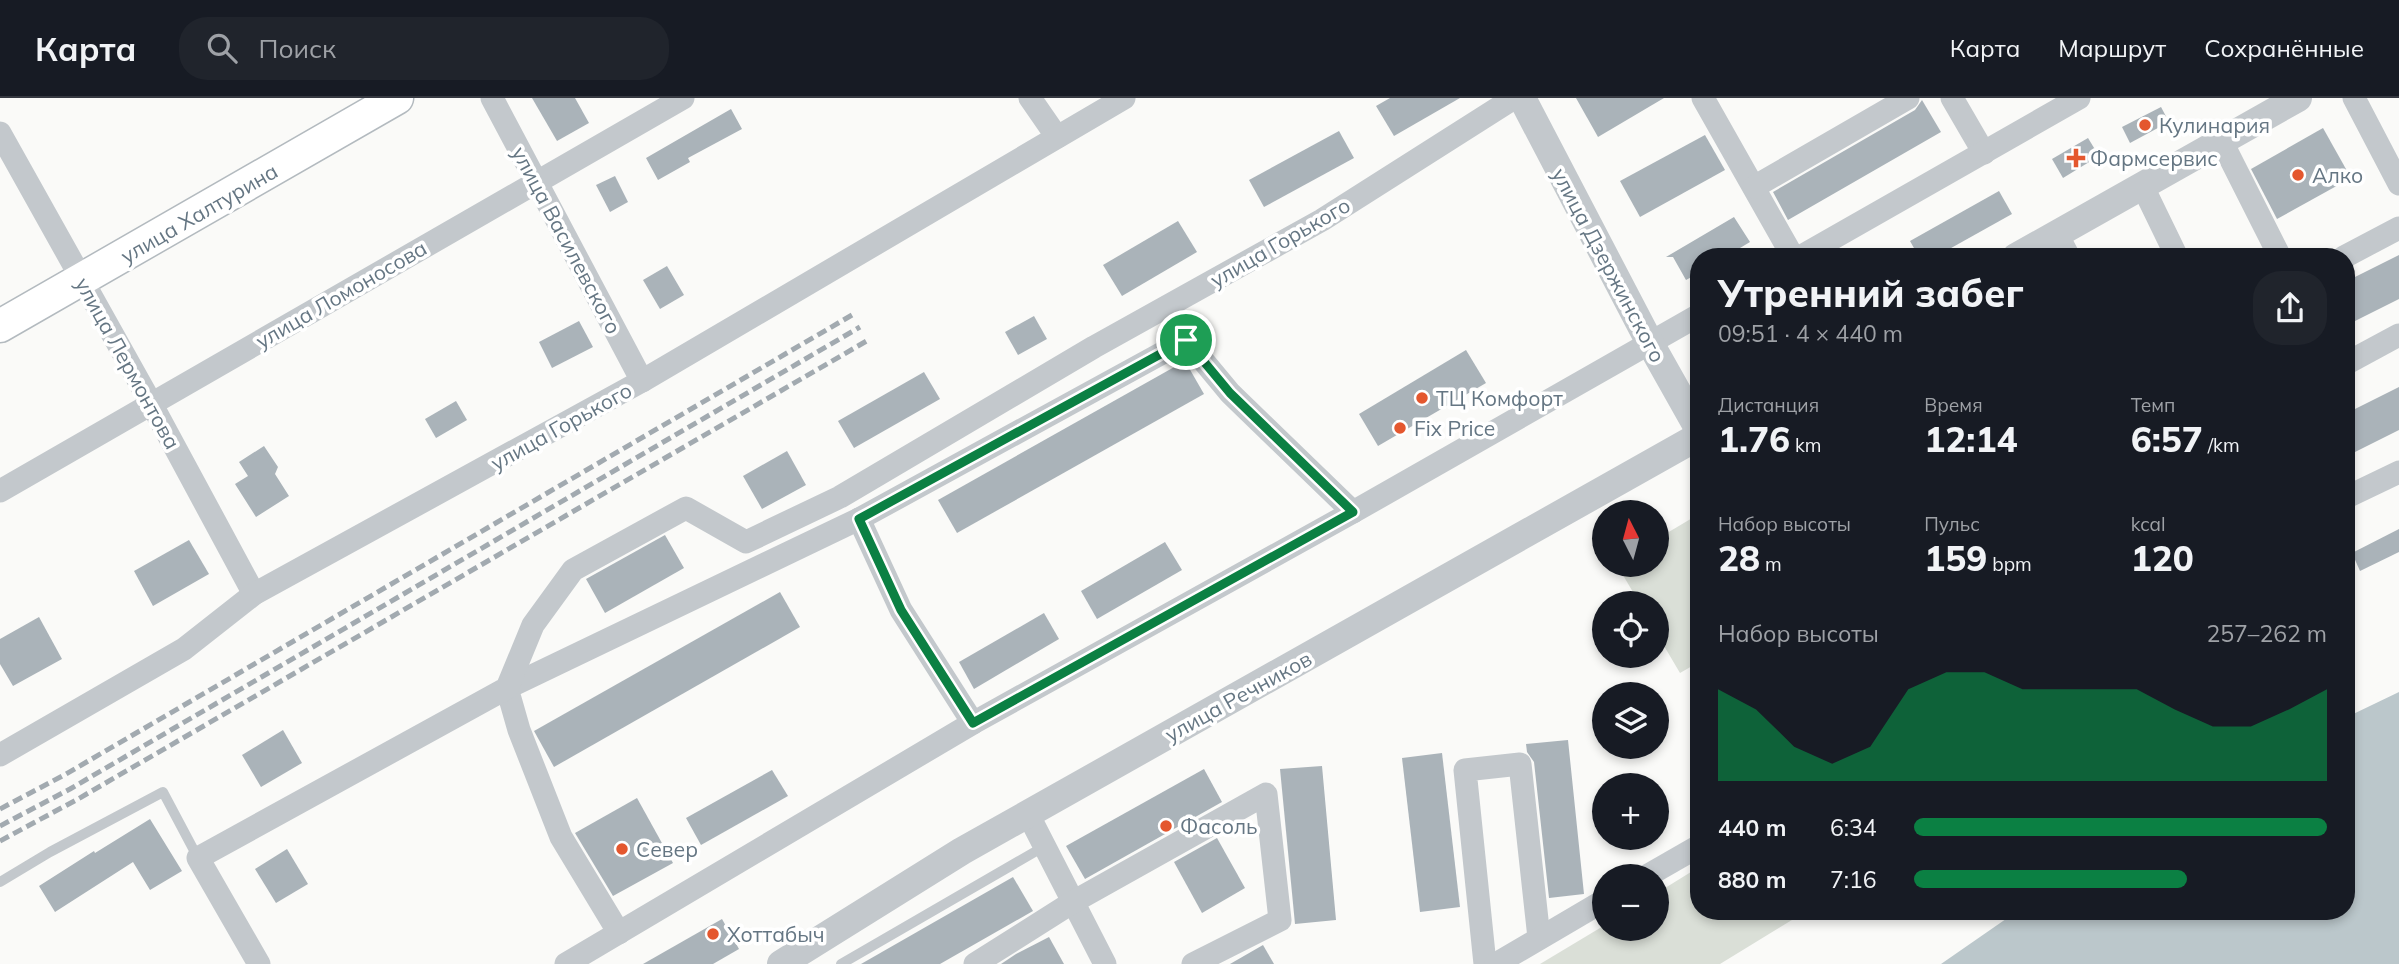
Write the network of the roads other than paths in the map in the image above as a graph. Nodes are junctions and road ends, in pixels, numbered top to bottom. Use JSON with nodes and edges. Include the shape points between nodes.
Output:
{"nodes":[{"id":1,"x":397,"y":98,"type":"edge"},
{"id":2,"x":492,"y":98,"type":"edge"},
{"id":3,"x":683,"y":98,"type":"edge"},
{"id":4,"x":1030,"y":98,"type":"edge"},
{"id":5,"x":1124,"y":98,"type":"edge"},
{"id":6,"x":1514,"y":98,"type":"edge"},
{"id":7,"x":1522,"y":98,"type":"edge"},
{"id":8,"x":1703,"y":98,"type":"edge"},
{"id":9,"x":1908,"y":98,"type":"edge"},
{"id":10,"x":1952,"y":98,"type":"edge"},
{"id":11,"x":2079,"y":98,"type":"edge"},
{"id":12,"x":2298,"y":98,"type":"edge"},
{"id":13,"x":2354,"y":98,"type":"edge"},
{"id":14,"x":0,"y":133,"type":"edge"},
{"id":15,"x":1057,"y":137,"type":"junction"},
{"id":16,"x":2222,"y":142,"type":"junction"},
{"id":17,"x":1984,"y":153,"type":"junction"},
{"id":18,"x":536,"y":182,"type":"junction"},
{"id":19,"x":2399,"y":184,"type":"edge"},
{"id":20,"x":1754,"y":187,"type":"junction"},
{"id":21,"x":2143,"y":187,"type":"junction"},
{"id":22,"x":2399,"y":228,"type":"edge"},
{"id":23,"x":2063,"y":246,"type":"edge"},
{"id":24,"x":1788,"y":248,"type":"edge"},
{"id":25,"x":1816,"y":248,"type":"edge"},
{"id":26,"x":2173,"y":248,"type":"edge"},
{"id":27,"x":2275,"y":248,"type":"edge"},
{"id":28,"x":2355,"y":251,"type":"edge"},
{"id":29,"x":83,"y":280,"type":"junction"},
{"id":30,"x":1690,"y":320,"type":"edge"},
{"id":31,"x":0,"y":326,"type":"edge"},
{"id":32,"x":2399,"y":335,"type":"edge"},
{"id":33,"x":1650,"y":344,"type":"junction"},
{"id":34,"x":2355,"y":359,"type":"edge"},
{"id":35,"x":642,"y":381,"type":"junction"},
{"id":36,"x":152,"y":403,"type":"junction"},
{"id":37,"x":1690,"y":414,"type":"edge"},
{"id":38,"x":1690,"y":441,"type":"edge"},
{"id":39,"x":2399,"y":472,"type":"edge"},
{"id":40,"x":0,"y":491,"type":"edge"},
{"id":41,"x":2355,"y":493,"type":"edge"},
{"id":42,"x":1353,"y":512,"type":"junction"},
{"id":43,"x":859,"y":519,"type":"junction"},
{"id":44,"x":254,"y":594,"type":"junction"},
{"id":45,"x":508,"y":688,"type":"junction"},
{"id":46,"x":973,"y":723,"type":"junction"},
{"id":47,"x":0,"y":755,"type":"edge"},
{"id":48,"x":1028,"y":814,"type":"junction"},
{"id":49,"x":1045,"y":846,"type":"junction"},
{"id":50,"x":1690,"y":851,"type":"edge"},
{"id":51,"x":198,"y":858,"type":"junction"},
{"id":52,"x":1668,"y":864,"type":"edge"},
{"id":53,"x":0,"y":882,"type":"edge"},
{"id":54,"x":1073,"y":902,"type":"junction"},
{"id":55,"x":1592,"y":907,"type":"edge"},
{"id":56,"x":619,"y":933,"type":"junction"},
{"id":57,"x":1539,"y":938,"type":"junction"},
{"id":58,"x":983,"y":962,"type":"edge"},
{"id":59,"x":259,"y":964,"type":"edge"},
{"id":60,"x":566,"y":964,"type":"edge"},
{"id":61,"x":782,"y":964,"type":"edge"},
{"id":62,"x":841,"y":964,"type":"edge"},
{"id":63,"x":1105,"y":964,"type":"edge"},
{"id":64,"x":1193,"y":964,"type":"edge"},
{"id":65,"x":1485,"y":964,"type":"edge"},
{"id":66,"x":1496,"y":964,"type":"edge"}],
"edges":[{"from":1,"to":29,"type":"main road","name":"улица Халтурина"},
{"from":2,"to":18,"type":"street","name":"улица Василевского"},
{"from":3,"to":18,"type":"street","name":"улица Ломоносова"},
{"from":4,"to":15,"type":"street"},
{"from":5,"to":15,"type":"street","name":"улица Горького"},
{"from":6,"to":45,"type":"street","name":"улица Горького","via":[[1322,220],[840,497],[746,542],[686,508],[573,570],[533,625]]},
{"from":7,"to":33,"type":"street","name":"улица Дзержинского"},
{"from":8,"to":20,"type":"street"},
{"from":9,"to":20,"type":"street"},
{"from":10,"to":17,"type":"street"},
{"from":11,"to":17,"type":"street"},
{"from":12,"to":16,"type":"street"},
{"from":13,"to":19,"type":"street"},
{"from":14,"to":29,"type":"street","name":"улица Лермонтова"},
{"from":15,"to":35,"type":"street","name":"улица Горького"},
{"from":16,"to":21,"type":"street"},
{"from":16,"to":27,"type":"street"},
{"from":17,"to":25,"type":"street"},
{"from":18,"to":35,"type":"street","name":"улица Василевского"},
{"from":18,"to":36,"type":"street","name":"улица Ломоносова"},
{"from":20,"to":24,"type":"street"},
{"from":21,"to":23,"type":"street"},
{"from":21,"to":26,"type":"street"},
{"from":22,"to":28,"type":"street"},
{"from":29,"to":31,"type":"main road","name":"улица Халтурина"},
{"from":29,"to":36,"type":"street","name":"улица Лермонтова"},
{"from":30,"to":33,"type":"street"},
{"from":32,"to":34,"type":"street"},
{"from":33,"to":37,"type":"street","name":"улица Дзержинского"},
{"from":33,"to":42,"type":"street"},
{"from":35,"to":44,"type":"street","name":"улица Горького"},
{"from":36,"to":40,"type":"street","name":"улица Ломоносова"},
{"from":36,"to":44,"type":"street","name":"улица Лермонтова"},
{"from":38,"to":48,"type":"street","name":"улица Речников"},
{"from":39,"to":41,"type":"street"},
{"from":42,"to":43,"type":"street","via":[[1230,393],[1186,340]]},
{"from":42,"to":46,"type":"street"},
{"from":43,"to":45,"type":"street"},
{"from":43,"to":46,"type":"street","via":[[901,610]]},
{"from":44,"to":47,"type":"street","name":"улица Горького","via":[[184,649]]},
{"from":45,"to":51,"type":"street"},
{"from":45,"to":56,"type":"street","via":[[519,730],[561,837]]},
{"from":46,"to":56,"type":"street"},
{"from":48,"to":49,"type":"street"},
{"from":48,"to":61,"type":"street","name":"улица Речников"},
{"from":49,"to":54,"type":"street"},
{"from":49,"to":62,"type":"lane"},
{"from":50,"to":52,"type":"street"},
{"from":51,"to":53,"type":"lane","via":[[163,792]]},
{"from":51,"to":59,"type":"street"},
{"from":54,"to":58,"type":"street"},
{"from":54,"to":63,"type":"street"},
{"from":54,"to":64,"type":"street","via":[[1266,794],[1280,920]]},
{"from":55,"to":57,"type":"street"},
{"from":56,"to":60,"type":"street"},
{"from":57,"to":65,"type":"street","via":[[1520,764],[1465,769]]},
{"from":57,"to":66,"type":"street"}]}
